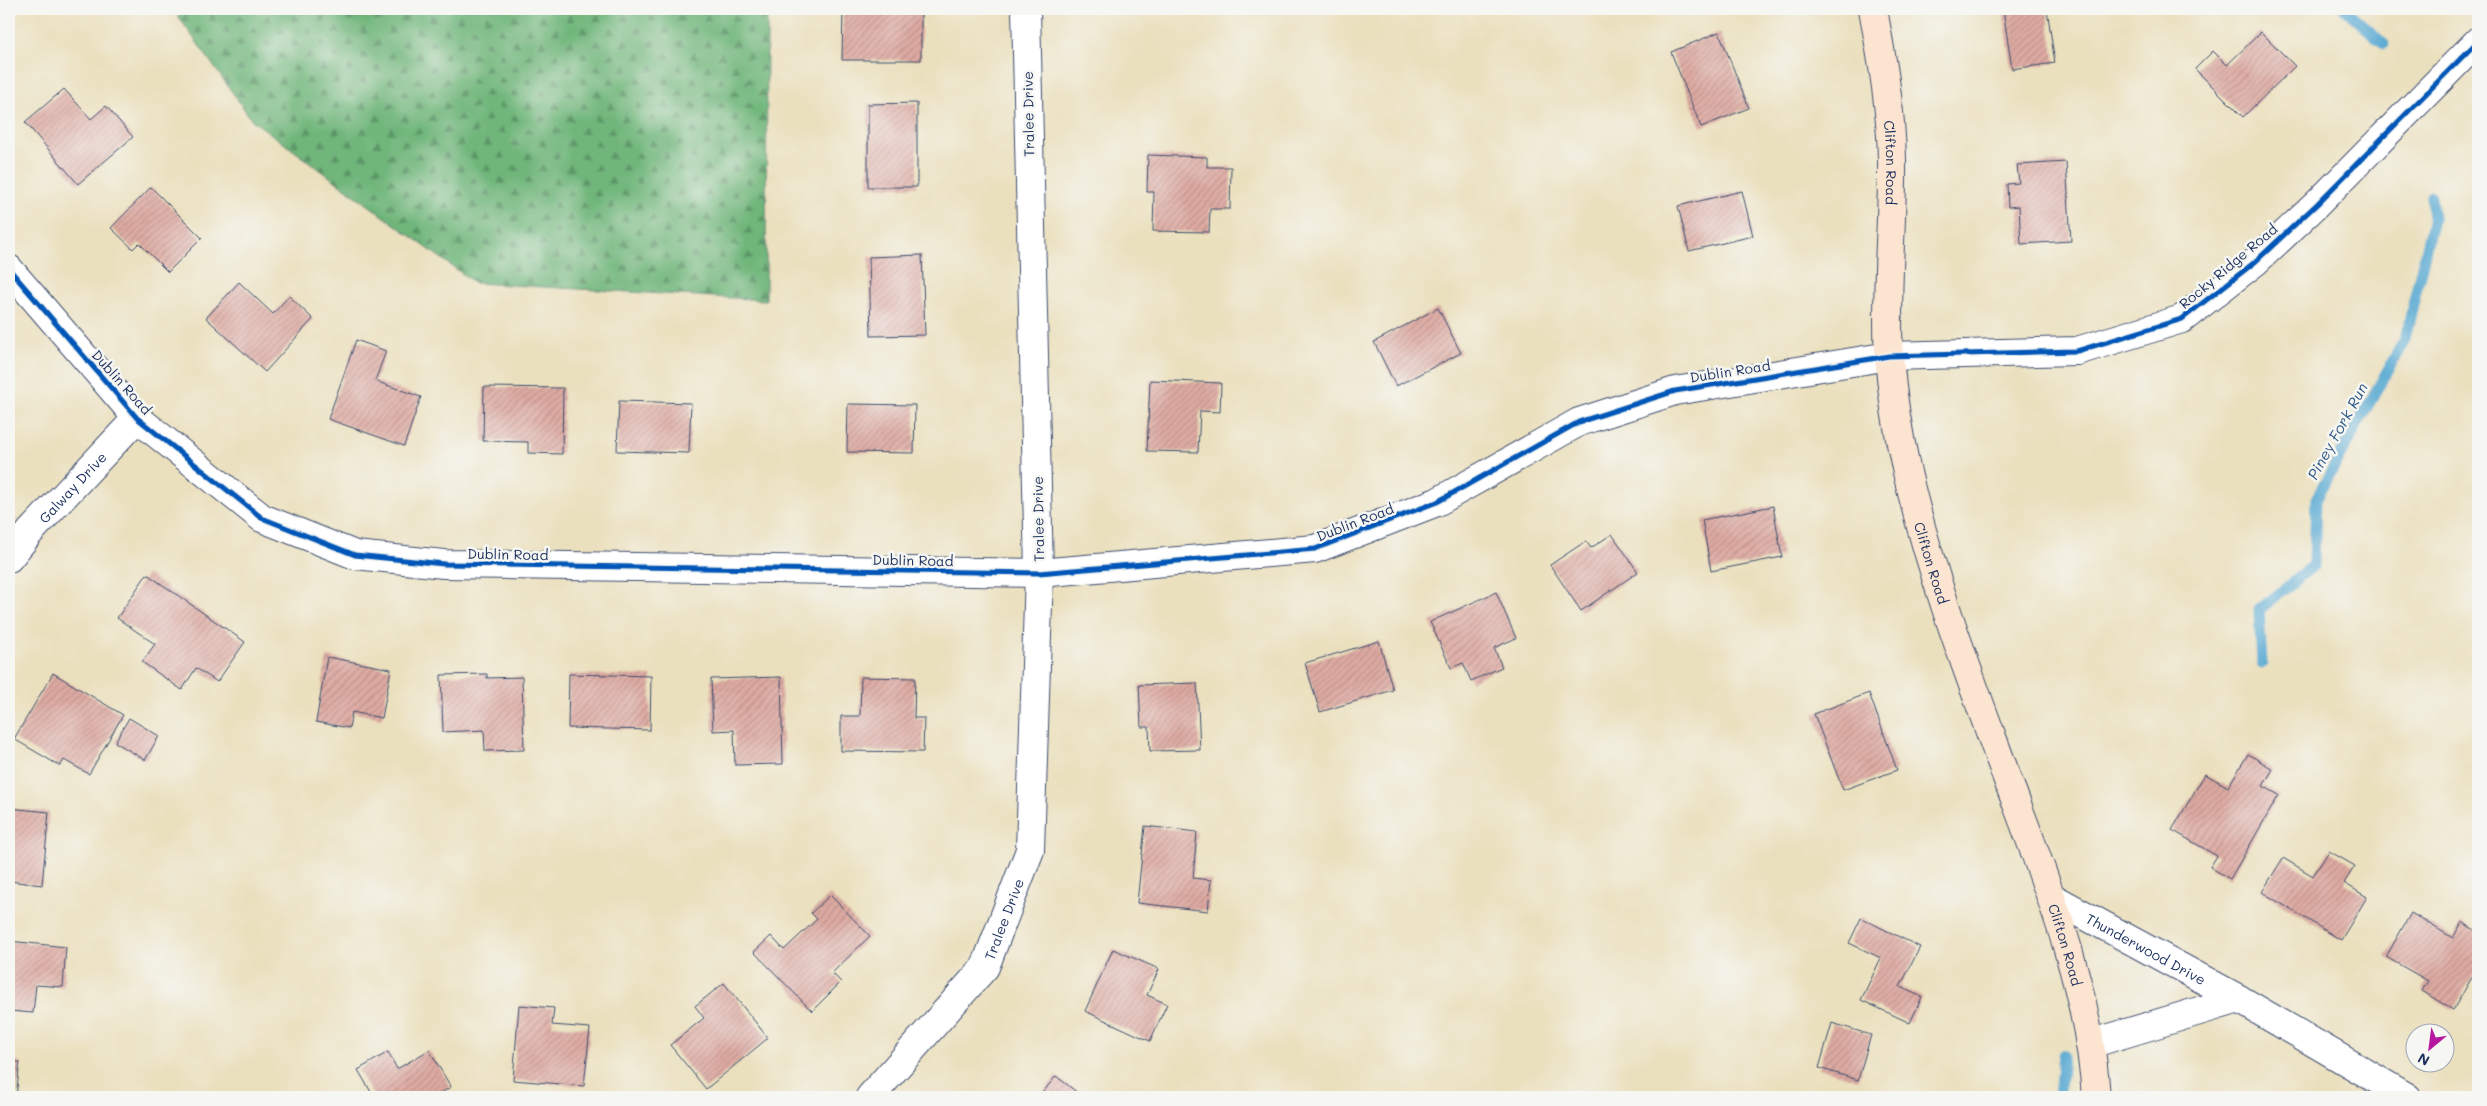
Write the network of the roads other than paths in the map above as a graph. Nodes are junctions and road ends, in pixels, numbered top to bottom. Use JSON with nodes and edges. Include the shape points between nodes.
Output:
{"nodes":[{"id":1,"x":1026,"y":9,"type":"edge"},
{"id":2,"x":1873,"y":9,"type":"edge"},
{"id":3,"x":2478,"y":41,"type":"edge"},
{"id":4,"x":9,"y":270,"type":"edge"},
{"id":5,"x":1889,"y":356,"type":"junction"},
{"id":6,"x":137,"y":418,"type":"junction"},
{"id":7,"x":9,"y":558,"type":"edge"},
{"id":8,"x":1039,"y":574,"type":"junction"},
{"id":9,"x":2053,"y":898,"type":"junction"},
{"id":10,"x":2239,"y":999,"type":"junction"},
{"id":11,"x":2090,"y":1044,"type":"junction"},
{"id":12,"x":870,"y":1097,"type":"edge"},
{"id":13,"x":2096,"y":1097,"type":"edge"},
{"id":14,"x":2408,"y":1097,"type":"edge"}],
"edges":[{"from":1,"to":8,"type":"street","name":"Tralee Drive"},
{"from":2,"to":5,"type":"main road","name":"Clifton Road","via":[[1888,101],[1892,158]]},
{"from":3,"to":5,"type":"street","name":"Rocky Ridge Road","via":[[2317,204],[2255,262],[2182,318],[2077,350]]},
{"from":4,"to":6,"type":"street","name":"Dublin Road"},
{"from":5,"to":8,"type":"street","name":"Dublin Road","via":[[1675,391],[1579,422],[1437,502],[1315,549]]},
{"from":5,"to":9,"type":"main road","name":"Clifton Road","via":[[1899,438],[1944,602]]},
{"from":6,"to":7,"type":"street","name":"Galway Drive"},
{"from":6,"to":8,"type":"street","name":"Dublin Road","via":[[262,518],[355,555],[444,564]]},
{"from":8,"to":12,"type":"street","name":"Tralee Drive","via":[[1030,850],[985,968]]},
{"from":9,"to":10,"type":"street","name":"Thunderwood Drive"},
{"from":9,"to":11,"type":"main road","name":"Clifton Road"},
{"from":10,"to":11,"type":"street"},
{"from":10,"to":14,"type":"street","name":"Thunderwood Drive"},
{"from":11,"to":13,"type":"main road","name":"Clifton Road"}]}
